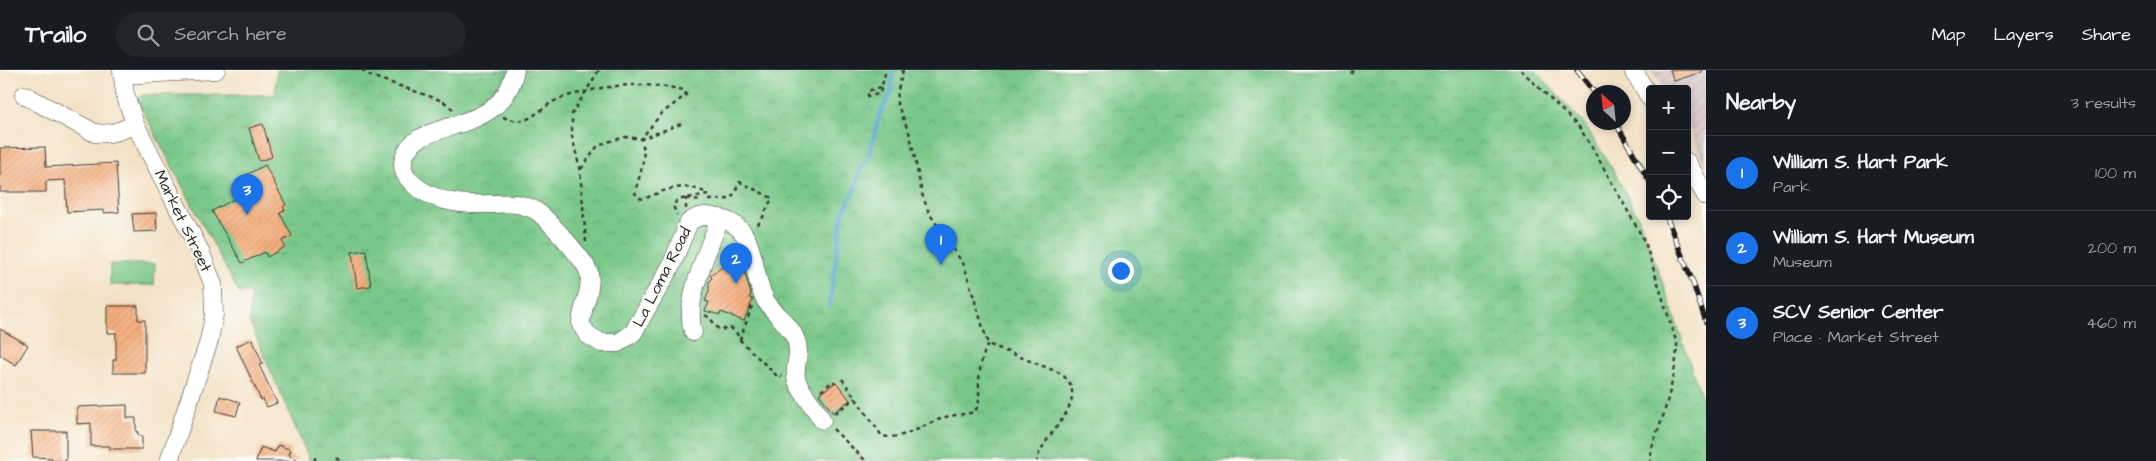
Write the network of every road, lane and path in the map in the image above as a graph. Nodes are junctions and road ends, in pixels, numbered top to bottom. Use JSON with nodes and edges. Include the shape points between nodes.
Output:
{"nodes":[{"id":1,"x":216,"y":70,"type":"edge"},
{"id":2,"x":362,"y":70,"type":"edge"},
{"id":3,"x":515,"y":70,"type":"edge"},
{"id":4,"x":599,"y":70,"type":"edge"},
{"id":5,"x":886,"y":70,"type":"edge"},
{"id":6,"x":903,"y":70,"type":"edge"},
{"id":7,"x":1353,"y":70,"type":"edge"},
{"id":8,"x":1522,"y":70,"type":"edge"},
{"id":9,"x":1633,"y":70,"type":"edge"},
{"id":10,"x":122,"y":73,"type":"edge"},
{"id":11,"x":1351,"y":74,"type":"dead end"},
{"id":12,"x":881,"y":88,"type":"junction"},
{"id":13,"x":585,"y":91,"type":"junction"},
{"id":14,"x":1646,"y":91,"type":"edge"},
{"id":15,"x":24,"y":95,"type":"dead end"},
{"id":16,"x":500,"y":116,"type":"dead end"},
{"id":17,"x":463,"y":123,"type":"junction"},
{"id":18,"x":135,"y":124,"type":"junction"},
{"id":19,"x":681,"y":124,"type":"dead end"},
{"id":20,"x":641,"y":139,"type":"junction"},
{"id":21,"x":1691,"y":169,"type":"edge"},
{"id":22,"x":580,"y":170,"type":"junction"},
{"id":23,"x":1706,"y":196,"type":"edge"},
{"id":24,"x":728,"y":200,"type":"dead end"},
{"id":25,"x":682,"y":217,"type":"dead end"},
{"id":26,"x":720,"y":218,"type":"junction"},
{"id":27,"x":758,"y":223,"type":"dead end"},
{"id":28,"x":580,"y":256,"type":"junction"},
{"id":29,"x":755,"y":299,"type":"dead end"},
{"id":30,"x":704,"y":315,"type":"dead end"},
{"id":31,"x":693,"y":332,"type":"dead end"},
{"id":32,"x":740,"y":340,"type":"junction"},
{"id":33,"x":988,"y":344,"type":"junction"},
{"id":34,"x":796,"y":372,"type":"junction"},
{"id":35,"x":842,"y":379,"type":"dead end"},
{"id":36,"x":835,"y":383,"type":"dead end"},
{"id":37,"x":824,"y":389,"type":"dead end"},
{"id":38,"x":855,"y":398,"type":"junction"},
{"id":39,"x":829,"y":416,"type":"junction"},
{"id":40,"x":315,"y":457,"type":"dead end"},
{"id":41,"x":336,"y":457,"type":"dead end"},
{"id":42,"x":169,"y":461,"type":"edge"},
{"id":43,"x":315,"y":461,"type":"edge"},
{"id":44,"x":341,"y":461,"type":"edge"},
{"id":45,"x":866,"y":461,"type":"edge"},
{"id":46,"x":1037,"y":461,"type":"edge"},
{"id":47,"x":1651,"y":461,"type":"edge"}],
"edges":[{"from":1,"to":10,"type":"street"},
{"from":2,"to":17,"type":"path","via":[[368,75],[443,101]]},
{"from":3,"to":17,"type":"street","name":"La Loma Road","via":[[512,82],[497,104]]},
{"from":4,"to":13,"type":"path"},
{"from":5,"to":12,"type":"path"},
{"from":6,"to":33,"type":"path","via":[[897,103],[910,135],[922,194],[930,213],[964,265]]},
{"from":7,"to":11,"type":"path"},
{"from":8,"to":47,"type":"path","via":[[1579,127],[1645,242],[1677,350]]},
{"from":9,"to":14,"type":"street"},
{"from":10,"to":18,"type":"street","name":"Market Street"},
{"from":12,"to":12,"type":"path","via":[[878,95],[868,96],[868,91]]},
{"from":13,"to":16,"type":"path","via":[[553,102],[528,120],[514,121]]},
{"from":13,"to":20,"type":"path","via":[[644,84],[686,91],[686,95],[657,119]]},
{"from":13,"to":22,"type":"path","via":[[572,114],[572,136]]},
{"from":15,"to":18,"type":"street","via":[[95,134],[106,135]]},
{"from":17,"to":28,"type":"street","name":"La Loma Road","via":[[424,135],[412,144],[403,162],[409,182],[448,202],[508,203],[535,210]]},
{"from":18,"to":42,"type":"street","name":"Market Street","via":[[200,251],[214,290],[209,342]]},
{"from":19,"to":20,"type":"path"},
{"from":20,"to":22,"type":"path","via":[[626,138],[597,147]]},
{"from":20,"to":25,"type":"path","via":[[644,153],[636,193],[639,198],[689,186],[708,194],[677,200],[674,210]]},
{"from":21,"to":23,"type":"street"},
{"from":22,"to":28,"type":"path","via":[[586,249]]},
{"from":24,"to":27,"type":"path","via":[[740,182],[772,198]]},
{"from":26,"to":28,"type":"street","name":"La Loma Road","via":[[704,215],[689,222],[672,264],[646,313],[633,333],[618,342],[601,343],[583,329],[581,318],[590,274]]},
{"from":26,"to":31,"type":"street","via":[[694,289],[690,316]]},
{"from":26,"to":34,"type":"street","via":[[744,232],[766,300],[788,325],[796,340],[799,358]]},
{"from":29,"to":32,"type":"path"},
{"from":30,"to":32,"type":"path","via":[[719,330],[735,330]]},
{"from":32,"to":34,"type":"path","via":[[778,377]]},
{"from":33,"to":38,"type":"path","via":[[983,353],[978,382],[979,403],[974,412],[944,417],[890,438],[882,436]]},
{"from":33,"to":46,"type":"path","via":[[1060,374],[1072,388],[1069,407]]},
{"from":34,"to":39,"type":"street","via":[[798,383]]},
{"from":35,"to":38,"type":"path"},
{"from":36,"to":37,"type":"path"},
{"from":38,"to":39,"type":"path"},
{"from":39,"to":45,"type":"path"},
{"from":40,"to":43,"type":"path"},
{"from":41,"to":44,"type":"path"}]}
